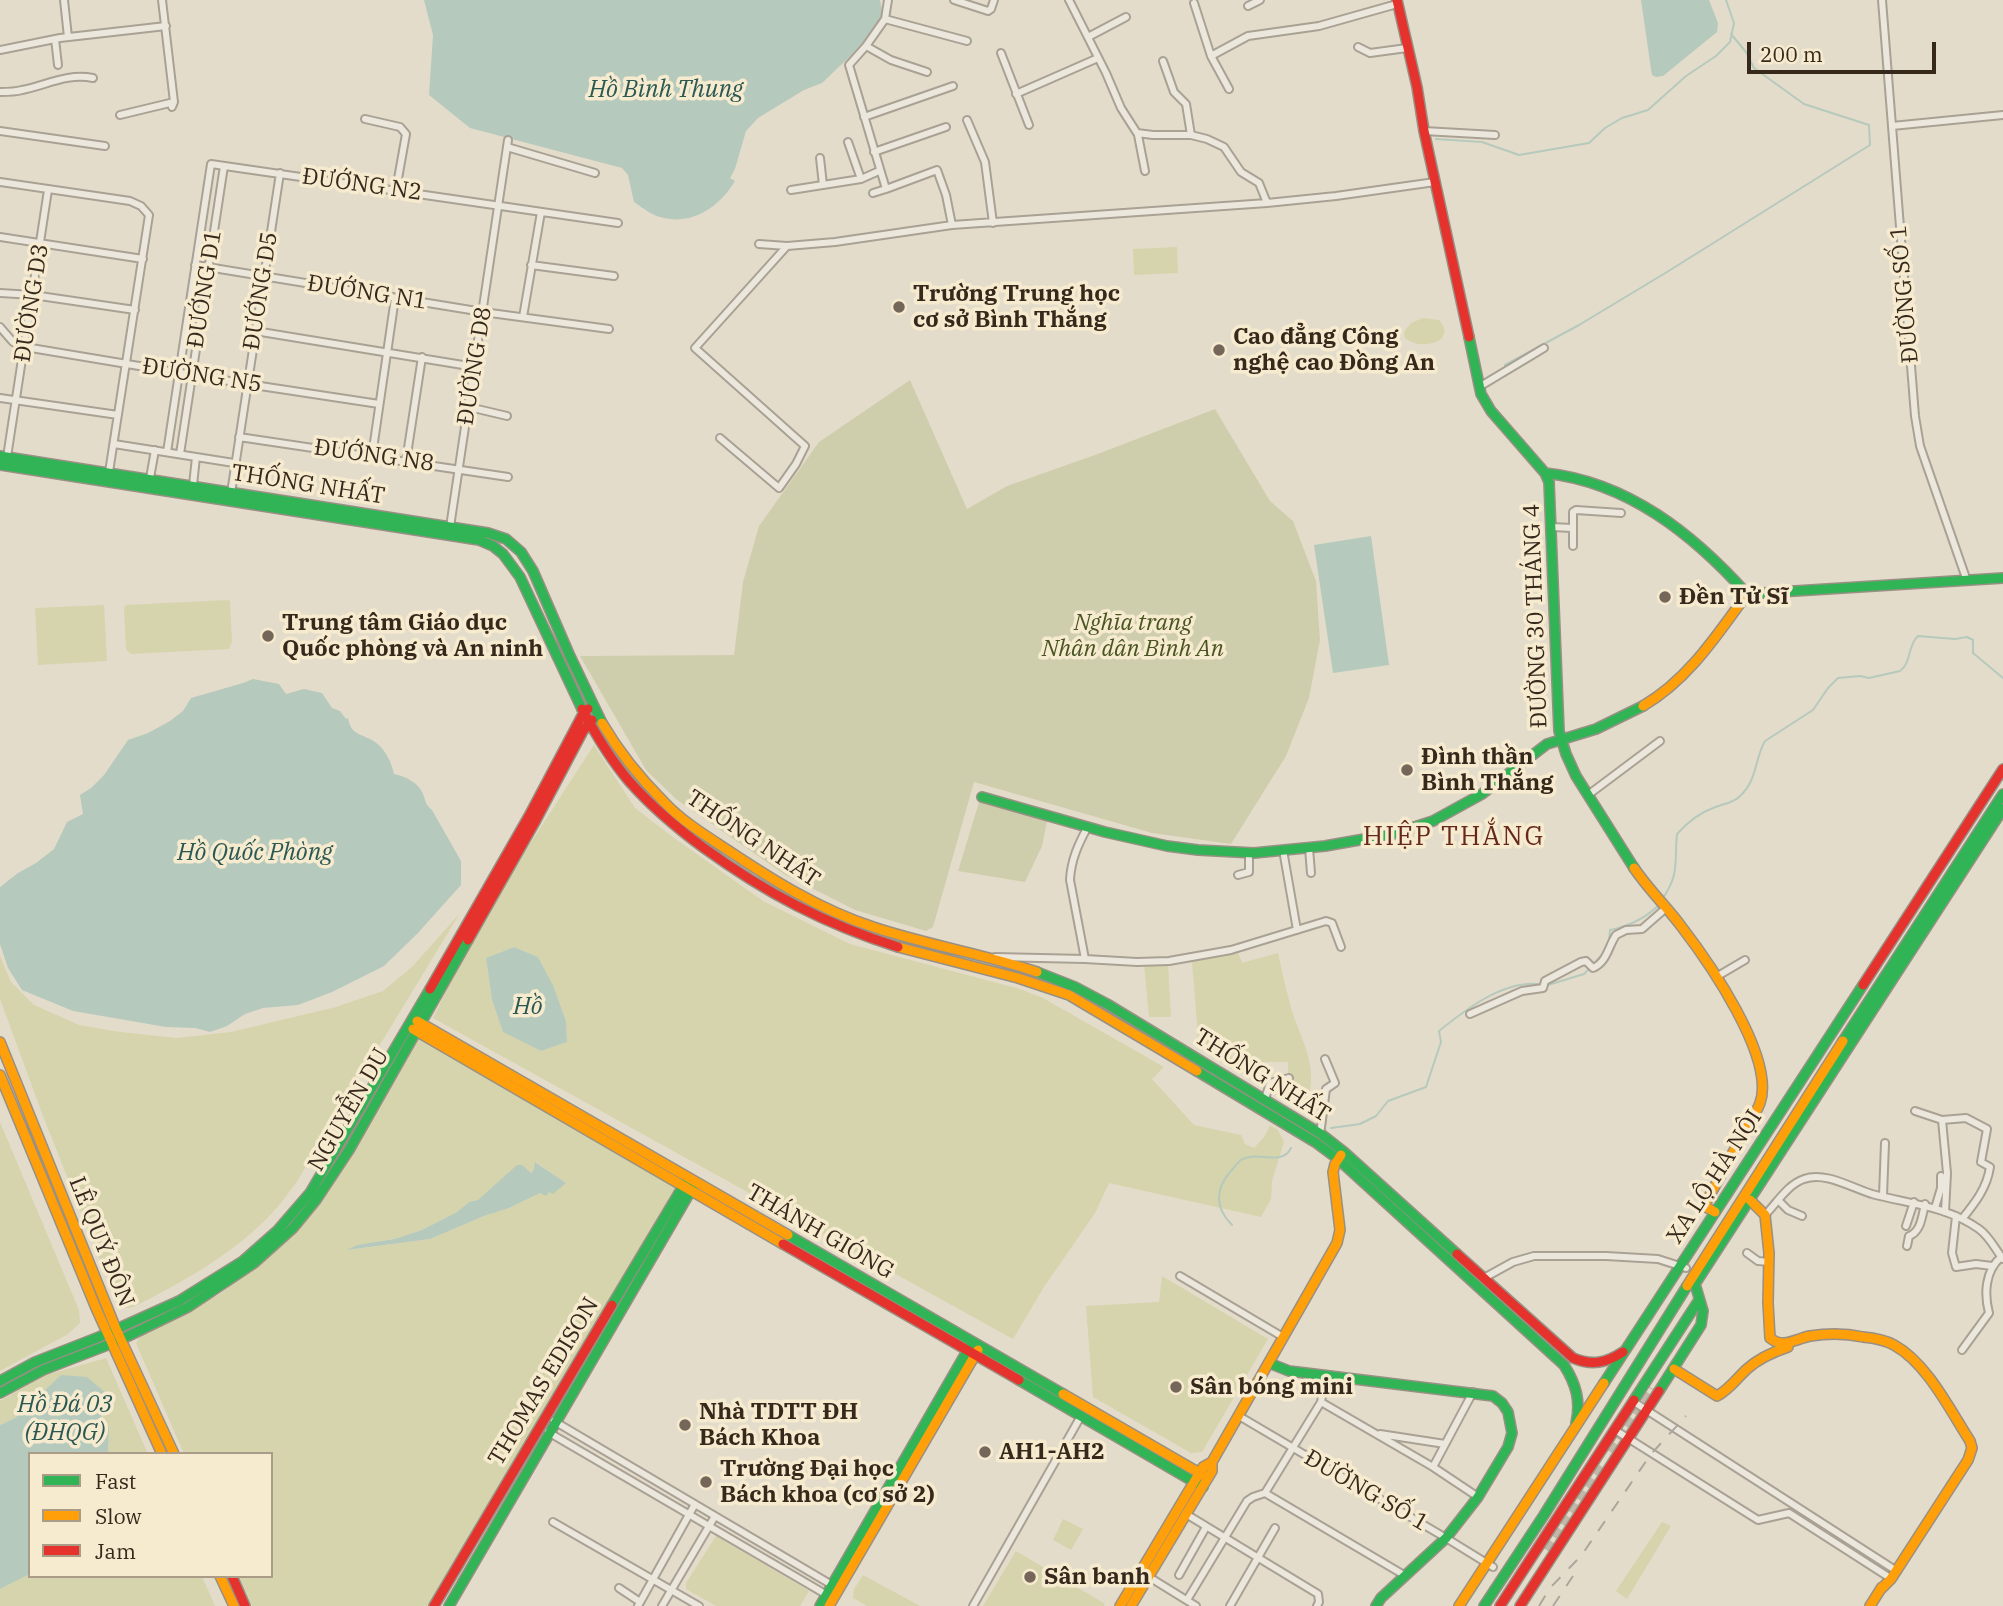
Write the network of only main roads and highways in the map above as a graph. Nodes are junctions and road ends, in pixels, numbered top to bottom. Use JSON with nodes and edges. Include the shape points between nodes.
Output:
{"nodes":[{"id":1,"x":1397,"y":2,"type":"edge"},
{"id":2,"x":3,"y":461,"type":"edge"},
{"id":3,"x":1545,"y":473,"type":"junction"},
{"id":4,"x":109,"y":477,"type":"junction"},
{"id":5,"x":230,"y":496,"type":"junction"},
{"id":6,"x":521,"y":552,"type":"junction"},
{"id":7,"x":510,"y":561,"type":"junction"},
{"id":8,"x":2003,"y":578,"type":"edge"},
{"id":9,"x":1747,"y":594,"type":"junction"},
{"id":10,"x":596,"y":709,"type":"junction"},
{"id":11,"x":584,"y":712,"type":"junction"},
{"id":12,"x":589,"y":722,"type":"junction"},
{"id":13,"x":1561,"y":741,"type":"junction"},
{"id":14,"x":2003,"y":769,"type":"edge"},
{"id":15,"x":2003,"y":778,"type":"edge"},
{"id":16,"x":2003,"y":794,"type":"edge"},
{"id":17,"x":982,"y":797,"type":"dead end"},
{"id":18,"x":2003,"y":809,"type":"edge"},
{"id":19,"x":1926,"y":921,"type":"junction"},
{"id":20,"x":934,"y":944,"type":"junction"},
{"id":21,"x":932,"y":958,"type":"junction"},
{"id":22,"x":1876,"y":969,"type":"junction"},
{"id":23,"x":415,"y":1025,"type":"junction"},
{"id":24,"x":0,"y":1042,"type":"edge"},
{"id":25,"x":0,"y":1075,"type":"edge"},
{"id":26,"x":1318,"y":1138,"type":"junction"},
{"id":27,"x":349,"y":1140,"type":"junction"},
{"id":28,"x":39,"y":1142,"type":"junction"},
{"id":29,"x":28,"y":1147,"type":"junction"},
{"id":30,"x":1341,"y":1156,"type":"junction"},
{"id":31,"x":689,"y":1184,"type":"junction"},
{"id":32,"x":1746,"y":1197,"type":"junction"},
{"id":33,"x":1717,"y":1214,"type":"junction"},
{"id":34,"x":1683,"y":1267,"type":"junction"},
{"id":35,"x":1692,"y":1282,"type":"junction"},
{"id":36,"x":1699,"y":1300,"type":"junction"},
{"id":37,"x":1703,"y":1311,"type":"junction"},
{"id":38,"x":117,"y":1329,"type":"junction"},
{"id":39,"x":107,"y":1334,"type":"junction"},
{"id":40,"x":116,"y":1342,"type":"junction"},
{"id":41,"x":974,"y":1348,"type":"junction"},
{"id":42,"x":1627,"y":1348,"type":"junction"},
{"id":43,"x":1561,"y":1355,"type":"junction"},
{"id":44,"x":1269,"y":1363,"type":"junction"},
{"id":45,"x":1674,"y":1369,"type":"junction"},
{"id":46,"x":0,"y":1381,"type":"edge"},
{"id":47,"x":1653,"y":1389,"type":"tunnel mouth"},
{"id":48,"x":0,"y":1393,"type":"edge"},
{"id":49,"x":1601,"y":1393,"type":"junction"},
{"id":50,"x":1575,"y":1428,"type":"junction"},
{"id":51,"x":161,"y":1452,"type":"edge"},
{"id":52,"x":173,"y":1452,"type":"edge"},
{"id":53,"x":1612,"y":1453,"type":"tunnel mouth"},
{"id":54,"x":1603,"y":1466,"type":"tunnel mouth"},
{"id":55,"x":1201,"y":1480,"type":"junction"},
{"id":56,"x":1541,"y":1486,"type":"junction"},
{"id":57,"x":889,"y":1495,"type":"junction"},
{"id":58,"x":1548,"y":1551,"type":"tunnel mouth"},
{"id":59,"x":1490,"y":1565,"type":"junction"},
{"id":60,"x":1144,"y":1574,"type":"junction"},
{"id":61,"x":221,"y":1578,"type":"edge"},
{"id":62,"x":233,"y":1578,"type":"edge"},
{"id":63,"x":1880,"y":1591,"type":"junction"},
{"id":64,"x":240,"y":1605,"type":"edge"},
{"id":65,"x":434,"y":1606,"type":"edge"},
{"id":66,"x":449,"y":1606,"type":"edge"},
{"id":67,"x":820,"y":1606,"type":"edge"},
{"id":68,"x":829,"y":1606,"type":"edge"},
{"id":69,"x":1120,"y":1606,"type":"edge"},
{"id":70,"x":1131,"y":1606,"type":"edge"},
{"id":71,"x":1376,"y":1606,"type":"edge"},
{"id":72,"x":1459,"y":1606,"type":"edge"},
{"id":73,"x":1468,"y":1606,"type":"edge"},
{"id":74,"x":1484,"y":1606,"type":"edge"},
{"id":75,"x":1500,"y":1606,"type":"edge"},
{"id":76,"x":1512,"y":1606,"type":"edge"},
{"id":77,"x":1520,"y":1606,"type":"edge"},
{"id":78,"x":1870,"y":1606,"type":"edge"}],
"edges":[{"from":1,"to":3,"type":"main road","name":"ĐƯỜNG 30 THÁNG 4","via":[[1481,394],[1490,411]]},
{"from":2,"to":4,"type":"main road","name":"THỐNG NHẤT"},
{"from":3,"to":9,"type":"main road","via":[[1596,484],[1652,511],[1716,561]]},
{"from":3,"to":13,"type":"main road","name":"ĐƯỜNG 30 THÁNG 4","via":[[1552,527]]},
{"from":4,"to":5,"type":"main road","name":"THỐNG NHẤT"},
{"from":4,"to":5,"type":"main road","name":"THỐNG NHẤT","via":[[150,478]]},
{"from":5,"to":6,"type":"main road","name":"THỐNG NHẤT","via":[[488,533],[506,539]]},
{"from":5,"to":7,"type":"main road","name":"THỐNG NHẤT","via":[[479,540],[498,548]]},
{"from":6,"to":7,"type":"main road"},
{"from":6,"to":10,"type":"main road","name":"THỐNG NHẤT"},
{"from":7,"to":11,"type":"main road","name":"THỐNG NHẤT"},
{"from":8,"to":9,"type":"main road"},
{"from":9,"to":13,"type":"main road","via":[[1674,685],[1639,707]]},
{"from":10,"to":11,"type":"main road","name":"NGUYỄN DU"},
{"from":10,"to":12,"type":"main road","name":"NGUYỄN DU"},
{"from":10,"to":20,"type":"main road","name":"THỐNG NHẤT","via":[[636,773],[666,805],[707,836],[816,904]]},
{"from":11,"to":12,"type":"main road","name":"THỐNG NHẤT"},
{"from":11,"to":23,"type":"main road","name":"NGUYỄN DU"},
{"from":12,"to":21,"type":"main road","name":"THỐNG NHẤT","via":[[628,780],[659,813],[719,859],[808,915]]},
{"from":12,"to":23,"type":"main road","name":"NGUYỄN DU"},
{"from":13,"to":17,"type":"main road","via":[[1547,744],[1478,797],[1434,821],[1369,839],[1310,848],[1249,852],[1153,843]]},
{"from":13,"to":33,"type":"main road","name":"ĐƯỜNG 30 THÁNG 4","via":[[1588,795],[1630,861],[1716,977],[1760,1066],[1761,1101],[1704,1206]]},
{"from":14,"to":22,"type":"main road","name":"XA LỘ HÀ NỘI"},
{"from":15,"to":22,"type":"main road","name":"XA LỘ HÀ NỘI"},
{"from":16,"to":19,"type":"main road","name":"XA LỘ HÀ NỘI"},
{"from":18,"to":19,"type":"main road","name":"XA LỘ HÀ NỘI"},
{"from":19,"to":32,"type":"main road","name":"XA LỘ HÀ NỘI"},
{"from":20,"to":21,"type":"main road"},
{"from":20,"to":26,"type":"main road","name":"THỐNG NHẤT","via":[[1075,987],[1265,1099]]},
{"from":21,"to":26,"type":"main road","name":"THỐNG NHẤT","via":[[1070,996]]},
{"from":22,"to":33,"type":"main road","name":"XA LỘ HÀ NỘI"},
{"from":23,"to":27,"type":"main road","name":"NGUYỄN DU"},
{"from":23,"to":31,"type":"main road","name":"THÁNH GIÓNG"},
{"from":24,"to":28,"type":"main road","name":"LÊ QUÝ ĐÔN"},
{"from":25,"to":29,"type":"main road","name":"LÊ QUÝ ĐÔN"},
{"from":26,"to":30,"type":"main road","name":"THỐNG NHẤT"},
{"from":27,"to":38,"type":"main road","name":"NGUYỄN DU","via":[[303,1202],[243,1261],[179,1301]]},
{"from":27,"to":40,"type":"main road","name":"NGUYỄN DU","via":[[326,1188],[279,1242],[217,1290]]},
{"from":28,"to":29,"type":"main road"},
{"from":28,"to":38,"type":"main road","name":"LÊ QUÝ ĐÔN"},
{"from":29,"to":39,"type":"main road","name":"LÊ QUÝ ĐÔN"},
{"from":30,"to":43,"type":"main road","name":"THỐNG NHẤT"},
{"from":30,"to":43,"type":"main road","name":"THỐNG NHẤT","via":[[1484,1278]]},
{"from":30,"to":44,"type":"main road","via":[[1333,1172],[1339,1239]]},
{"from":31,"to":41,"type":"main road","name":"THÁNH GIÓNG"},
{"from":31,"to":65,"type":"main road","name":"THOMAS EDISON"},
{"from":31,"to":66,"type":"main road","name":"THOMAS EDISON"},
{"from":32,"to":35,"type":"main road","name":"XA LỘ HÀ NỘI"},
{"from":32,"to":63,"type":"main road","via":[[1765,1215],[1770,1338],[1783,1344],[1809,1335],[1843,1333],[1892,1344],[1927,1375],[1970,1441],[1968,1460]]},
{"from":33,"to":34,"type":"main road","name":"XA LỘ HÀ NỘI"},
{"from":34,"to":42,"type":"main road","name":"XA LỘ HÀ NỘI"},
{"from":34,"to":49,"type":"main road","name":"XA LỘ HÀ NỘI"},
{"from":35,"to":36,"type":"main road"},
{"from":35,"to":74,"type":"main road","name":"XA LỘ HÀ NỘI"},
{"from":36,"to":37,"type":"main road"},
{"from":36,"to":75,"type":"main road"},
{"from":37,"to":45,"type":"main road","via":[[1701,1325]]},
{"from":37,"to":47,"type":"main road"},
{"from":38,"to":39,"type":"main road","name":"NGUYỄN DU"},
{"from":38,"to":40,"type":"main road","name":"LÊ QUÝ ĐÔN"},
{"from":39,"to":40,"type":"main road","name":"LÊ QUÝ ĐÔN"},
{"from":39,"to":46,"type":"main road","name":"NGUYỄN DU"},
{"from":40,"to":48,"type":"main road","name":"NGUYỄN DU"},
{"from":40,"to":51,"type":"main road","name":"LÊ QUÝ ĐÔN"},
{"from":40,"to":52,"type":"main road","name":"LÊ QUÝ ĐÔN"},
{"from":41,"to":55,"type":"main road","name":"THÁNH GIÓNG"},
{"from":41,"to":55,"type":"main road","name":"THÁNH GIÓNG","via":[[1081,1416]]},
{"from":41,"to":57,"type":"main road"},
{"from":42,"to":43,"type":"main road","name":"THỐNG NHẤT","via":[[1596,1364]]},
{"from":42,"to":49,"type":"main road","name":"XA LỘ HÀ NỘI"},
{"from":43,"to":50,"type":"main road","name":"THỐNG NHẤT","via":[[1577,1392]]},
{"from":44,"to":55,"type":"main road","via":[[1212,1462],[1212,1471]]},
{"from":44,"to":71,"type":"main road","via":[[1289,1371],[1493,1396],[1508,1412],[1512,1433],[1508,1447],[1478,1497],[1446,1538]]},
{"from":45,"to":63,"type":"main road","via":[[1717,1396],[1760,1357],[1811,1340],[1860,1339],[1903,1356],[1924,1379],[1967,1448]]},
{"from":45,"to":77,"type":"main road"},
{"from":49,"to":50,"type":"main road","name":"XA LỘ HÀ NỘI"},
{"from":49,"to":56,"type":"main road","name":"XA LỘ HÀ NỘI"},
{"from":50,"to":56,"type":"main road","name":"XA LỘ HÀ NỘI"},
{"from":53,"to":54,"type":"main road"},
{"from":55,"to":60,"type":"main road"},
{"from":55,"to":60,"type":"main road","via":[[1186,1514]]},
{"from":56,"to":59,"type":"main road","name":"XA LỘ HÀ NỘI"},
{"from":57,"to":67,"type":"main road"},
{"from":57,"to":68,"type":"main road"},
{"from":58,"to":76,"type":"main road"},
{"from":59,"to":72,"type":"main road","name":"XA LỘ HÀ NỘI"},
{"from":59,"to":73,"type":"main road","name":"XA LỘ HÀ NỘI"},
{"from":60,"to":69,"type":"main road"},
{"from":60,"to":70,"type":"main road"},
{"from":61,"to":64,"type":"main road"},
{"from":62,"to":64,"type":"main road"},
{"from":63,"to":78,"type":"main road"}]}
